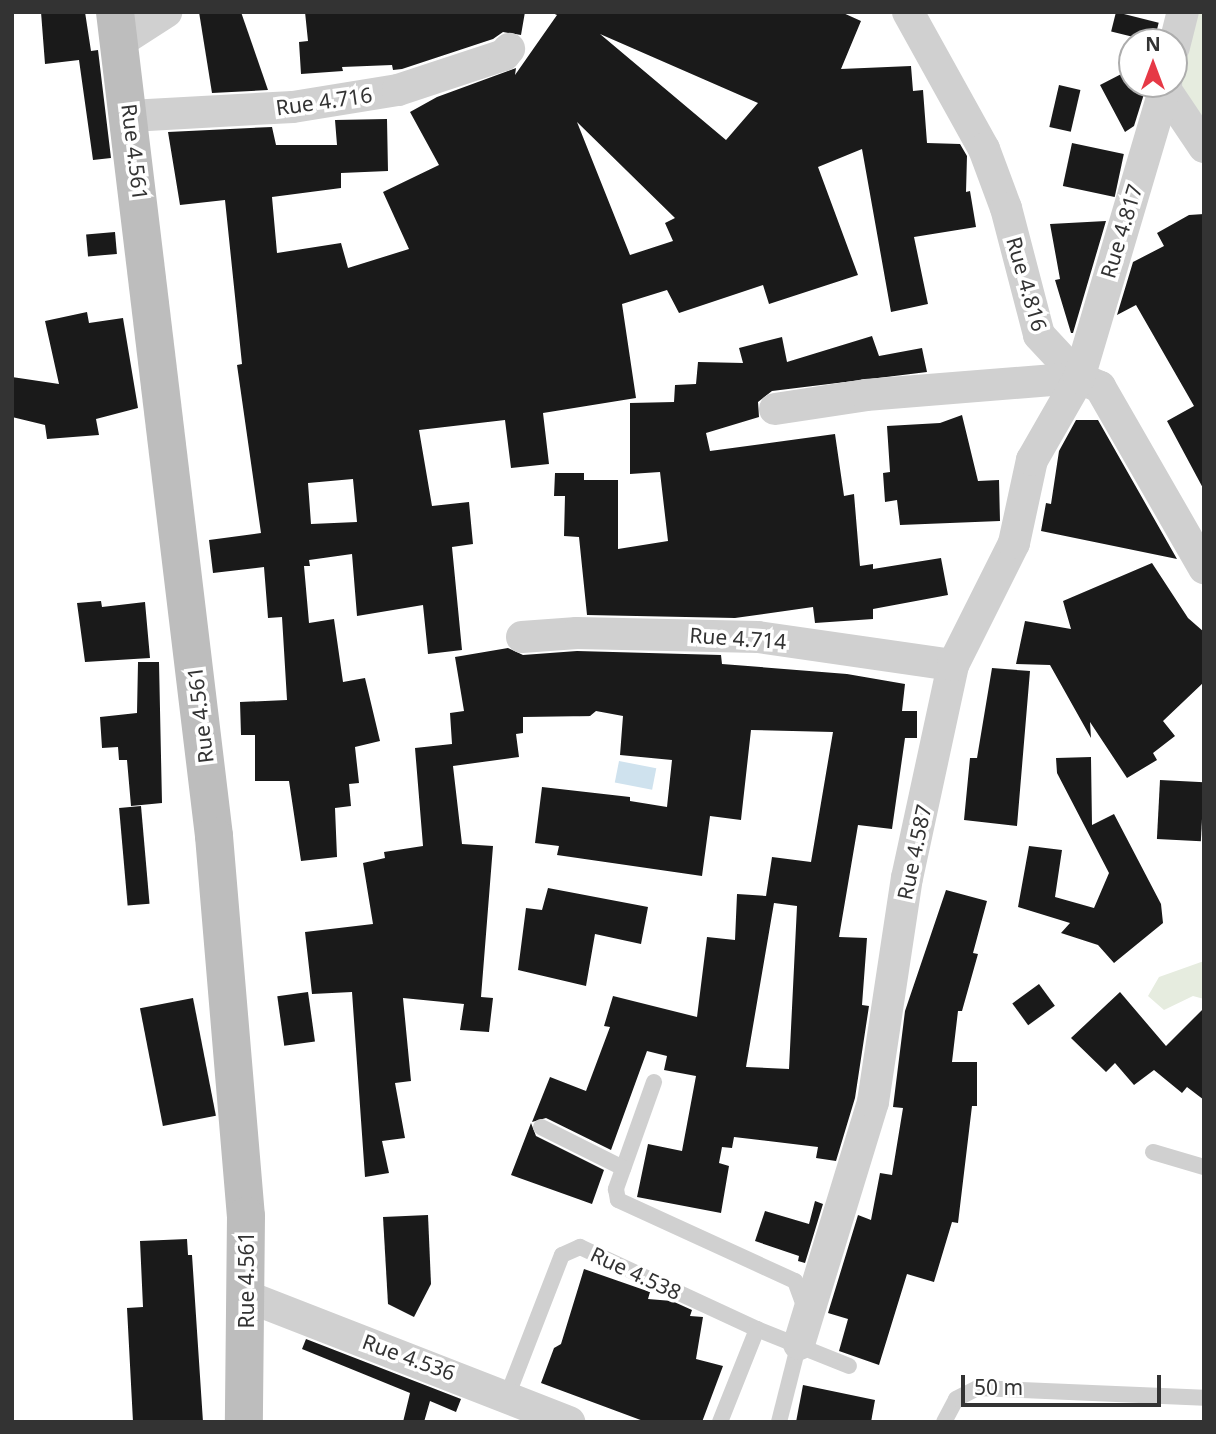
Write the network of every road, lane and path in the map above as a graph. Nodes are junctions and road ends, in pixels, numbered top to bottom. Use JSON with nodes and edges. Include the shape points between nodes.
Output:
{"nodes":[{"id":1,"x":166,"y":12,"type":"edge"},
{"id":2,"x":908,"y":12,"type":"edge"},
{"id":3,"x":118,"y":26,"type":"edge"},
{"id":4,"x":509,"y":49,"type":"dead end"},
{"id":5,"x":1162,"y":98,"type":"edge"},
{"id":6,"x":1173,"y":98,"type":"edge"},
{"id":7,"x":130,"y":116,"type":"junction"},
{"id":8,"x":1204,"y":147,"type":"edge"},
{"id":9,"x":1079,"y":378,"type":"junction"},
{"id":10,"x":775,"y":409,"type":"dead end"},
{"id":11,"x":1204,"y":568,"type":"edge"},
{"id":12,"x":522,"y":637,"type":"dead end"},
{"id":13,"x":953,"y":665,"type":"junction"},
{"id":14,"x":654,"y":1082,"type":"dead end"},
{"id":15,"x":541,"y":1127,"type":"dead end"},
{"id":16,"x":1153,"y":1153,"type":"dead end"},
{"id":17,"x":1204,"y":1167,"type":"edge"},
{"id":18,"x":624,"y":1168,"type":"junction"},
{"id":19,"x":246,"y":1296,"type":"junction"},
{"id":20,"x":757,"y":1329,"type":"junction"},
{"id":21,"x":799,"y":1345,"type":"junction"},
{"id":22,"x":849,"y":1366,"type":"dead end"},
{"id":23,"x":508,"y":1394,"type":"junction"},
{"id":24,"x":1204,"y":1398,"type":"edge"},
{"id":25,"x":244,"y":1422,"type":"edge"},
{"id":26,"x":569,"y":1422,"type":"edge"},
{"id":27,"x":720,"y":1422,"type":"edge"},
{"id":28,"x":779,"y":1422,"type":"edge"},
{"id":29,"x":944,"y":1422,"type":"edge"}],
"edges":[{"from":1,"to":3,"type":"street"},
{"from":2,"to":9,"type":"street","name":"Rue 4.816","via":[[984,149],[1006,208],[1039,335]]},
{"from":3,"to":7,"type":"main road","name":"Rue 4.561"},
{"from":4,"to":7,"type":"street","name":"Rue 4.716","via":[[504,55],[398,90],[293,107]]},
{"from":5,"to":9,"type":"street","name":"Rue 4.817"},
{"from":6,"to":8,"type":"street"},
{"from":7,"to":19,"type":"main road","name":"Rue 4.561","via":[[214,836],[246,1216]]},
{"from":9,"to":10,"type":"street","via":[[866,395]]},
{"from":9,"to":11,"type":"street","name":"Rue 4.816","via":[[1100,387]]},
{"from":9,"to":13,"type":"street","name":"Rue 4.587","via":[[1032,460],[1014,543]]},
{"from":12,"to":13,"type":"street","name":"Rue 4.714","via":[[591,633],[758,637]]},
{"from":13,"to":21,"type":"street","name":"Rue 4.587","via":[[907,878],[873,1102]]},
{"from":14,"to":18,"type":"lane"},
{"from":15,"to":18,"type":"lane"},
{"from":16,"to":17,"type":"lane"},
{"from":18,"to":21,"type":"lane","via":[[618,1200],[795,1281],[804,1302]]},
{"from":19,"to":23,"type":"street","name":"Rue 4.536"},
{"from":19,"to":25,"type":"main road","name":"Rue 4.561"},
{"from":20,"to":21,"type":"lane","name":"Rue 4.538"},
{"from":20,"to":23,"type":"lane","name":"Rue 4.538","via":[[580,1247],[569,1248],[562,1255]]},
{"from":20,"to":27,"type":"lane"},
{"from":21,"to":22,"type":"lane","name":"Rue 4.538"},
{"from":21,"to":28,"type":"lane"},
{"from":23,"to":26,"type":"street","name":"Rue 4.536"},
{"from":24,"to":29,"type":"lane","via":[[978,1388],[956,1399]]}]}
